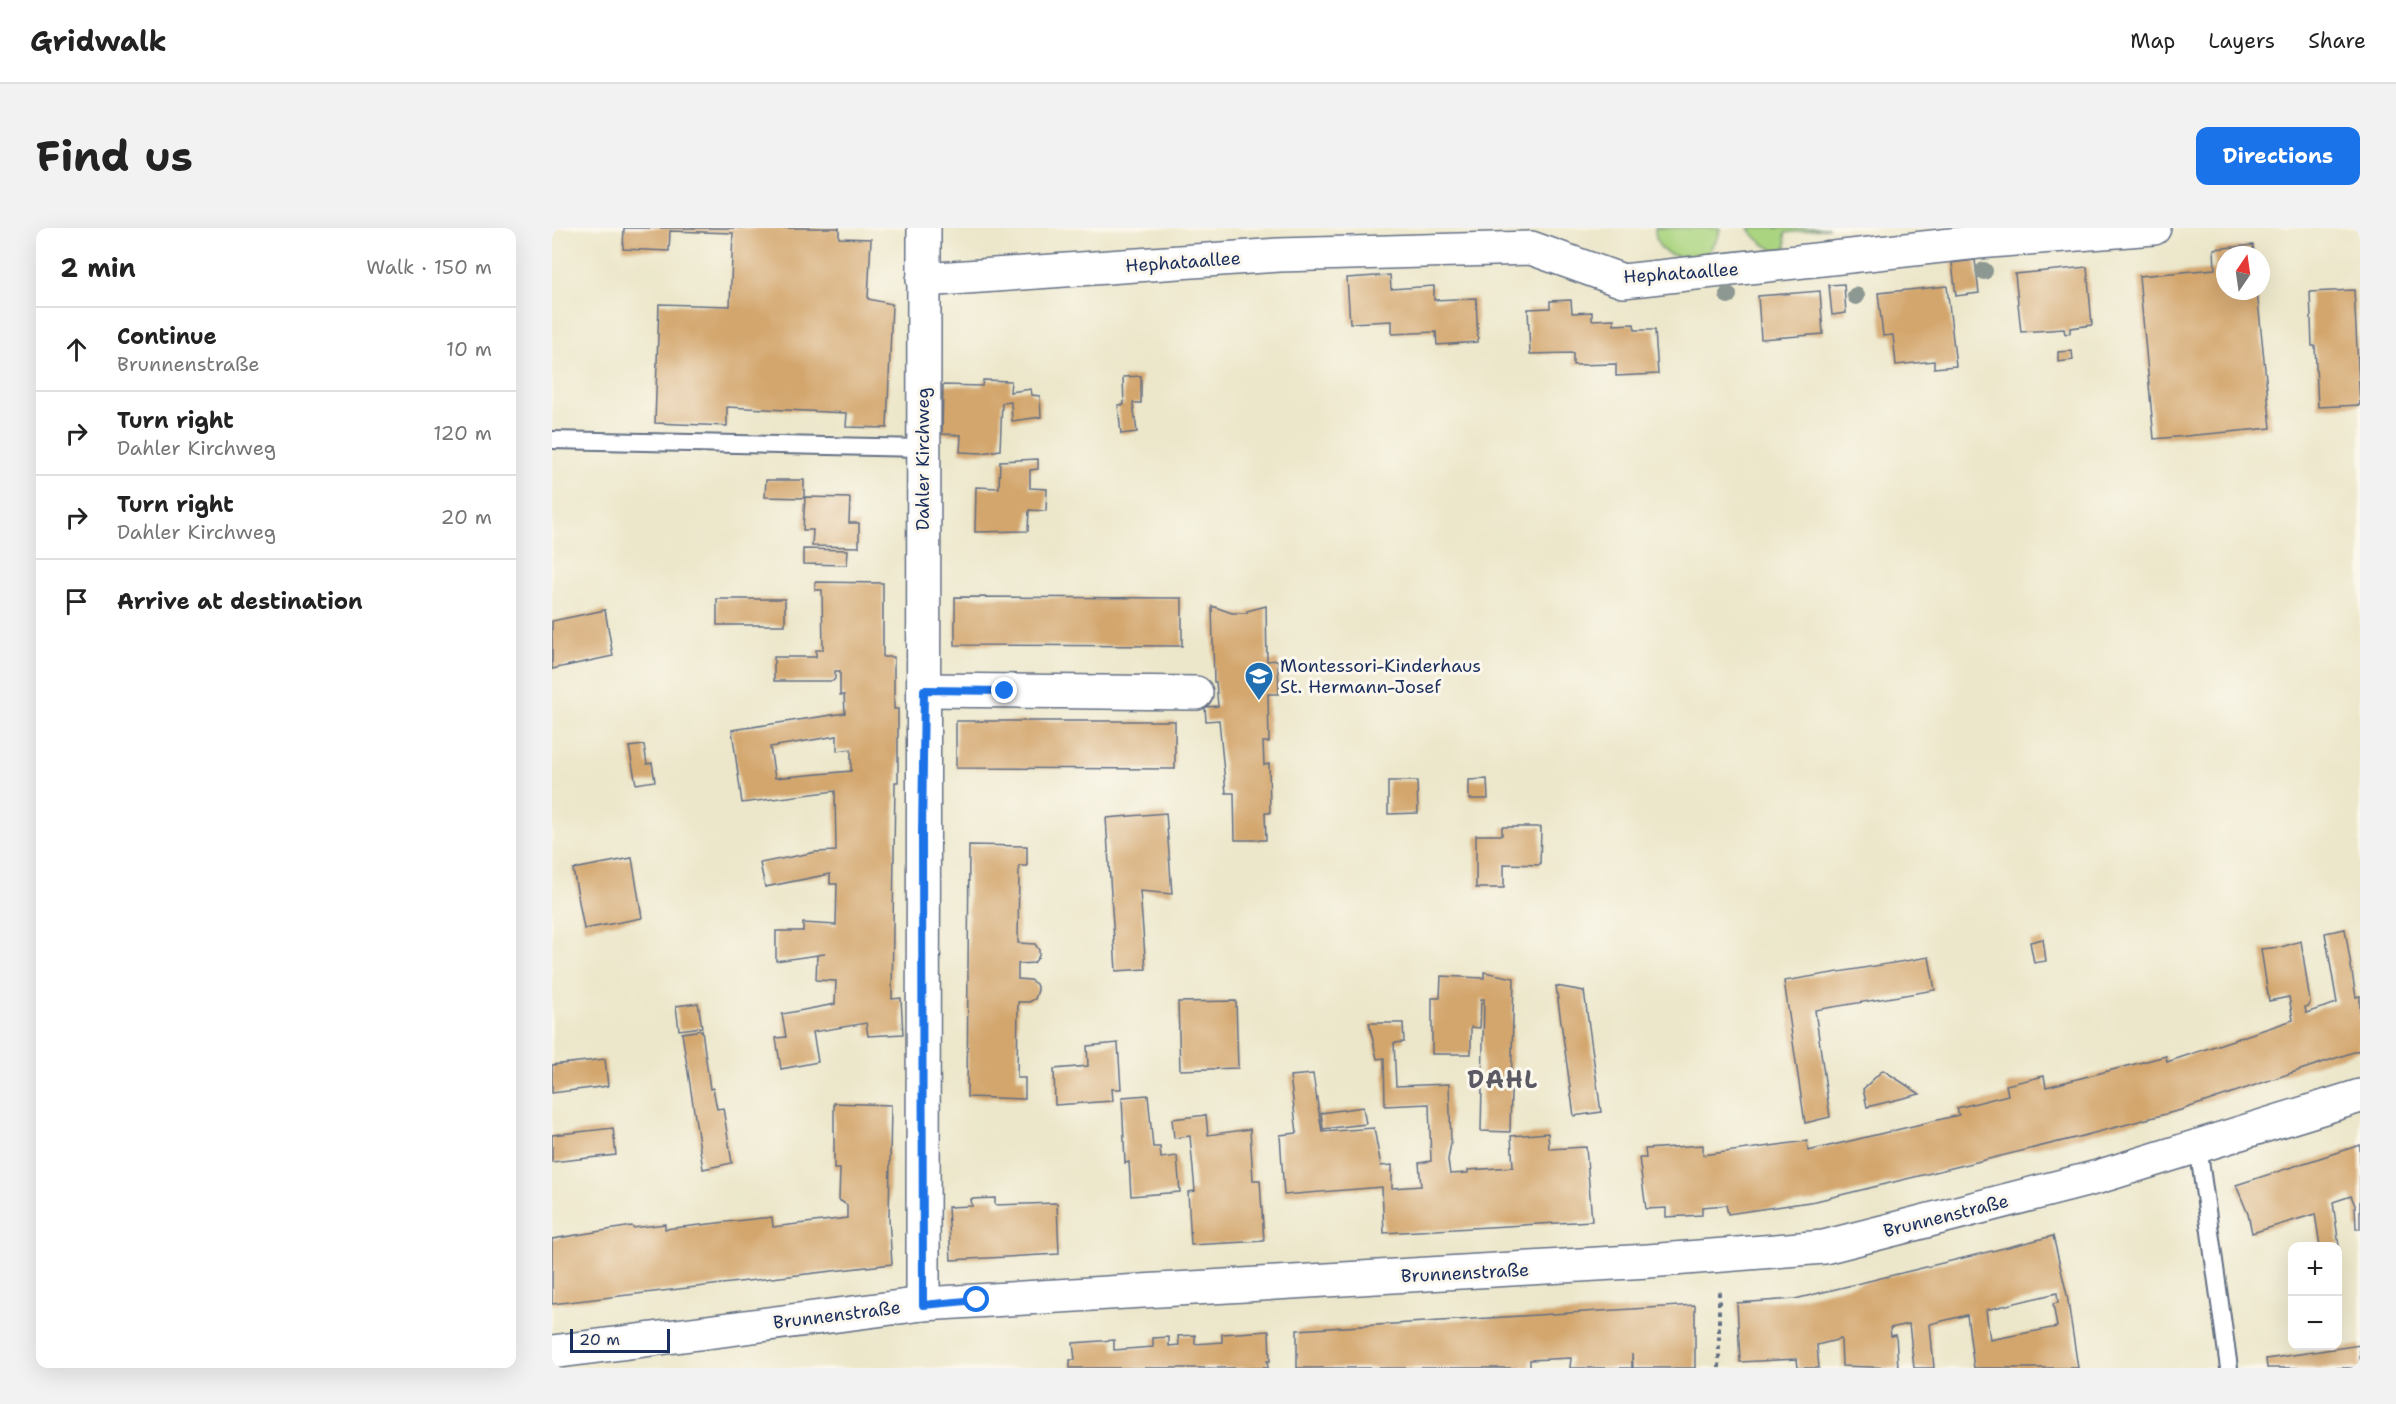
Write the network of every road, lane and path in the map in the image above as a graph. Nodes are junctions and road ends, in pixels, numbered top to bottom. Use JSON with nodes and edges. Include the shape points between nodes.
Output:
{"nodes":[{"id":1,"x":924,"y":228,"type":"edge"},
{"id":2,"x":2154,"y":228,"type":"edge"},
{"id":3,"x":923,"y":280,"type":"junction"},
{"id":4,"x":552,"y":440,"type":"edge"},
{"id":5,"x":923,"y":448,"type":"junction"},
{"id":6,"x":924,"y":690,"type":"junction"},
{"id":7,"x":1196,"y":693,"type":"dead end"},
{"id":8,"x":2360,"y":1096,"type":"edge"},
{"id":9,"x":2198,"y":1146,"type":"junction"},
{"id":10,"x":1720,"y":1257,"type":"junction"},
{"id":11,"x":923,"y":1305,"type":"junction"},
{"id":12,"x":552,"y":1352,"type":"edge"},
{"id":13,"x":1719,"y":1368,"type":"edge"},
{"id":14,"x":2229,"y":1368,"type":"edge"}],
"edges":[{"from":1,"to":3,"type":"street","name":"Dahler Kirchweg"},
{"from":2,"to":3,"type":"street","name":"Hephataallee","via":[[1978,242],[1623,281],[1531,248],[1279,255]]},
{"from":3,"to":5,"type":"street","name":"Dahler Kirchweg"},
{"from":4,"to":5,"type":"lane"},
{"from":5,"to":6,"type":"street","name":"Dahler Kirchweg"},
{"from":6,"to":7,"type":"street"},
{"from":6,"to":11,"type":"street","name":"Dahler Kirchweg"},
{"from":8,"to":9,"type":"street","name":"Brunnenstraße"},
{"from":9,"to":10,"type":"street","name":"Brunnenstraße","via":[[2098,1177],[1824,1247]]},
{"from":9,"to":14,"type":"lane"},
{"from":10,"to":11,"type":"street","name":"Brunnenstraße"},
{"from":10,"to":13,"type":"path"},
{"from":11,"to":12,"type":"street","name":"Brunnenstraße"}]}
